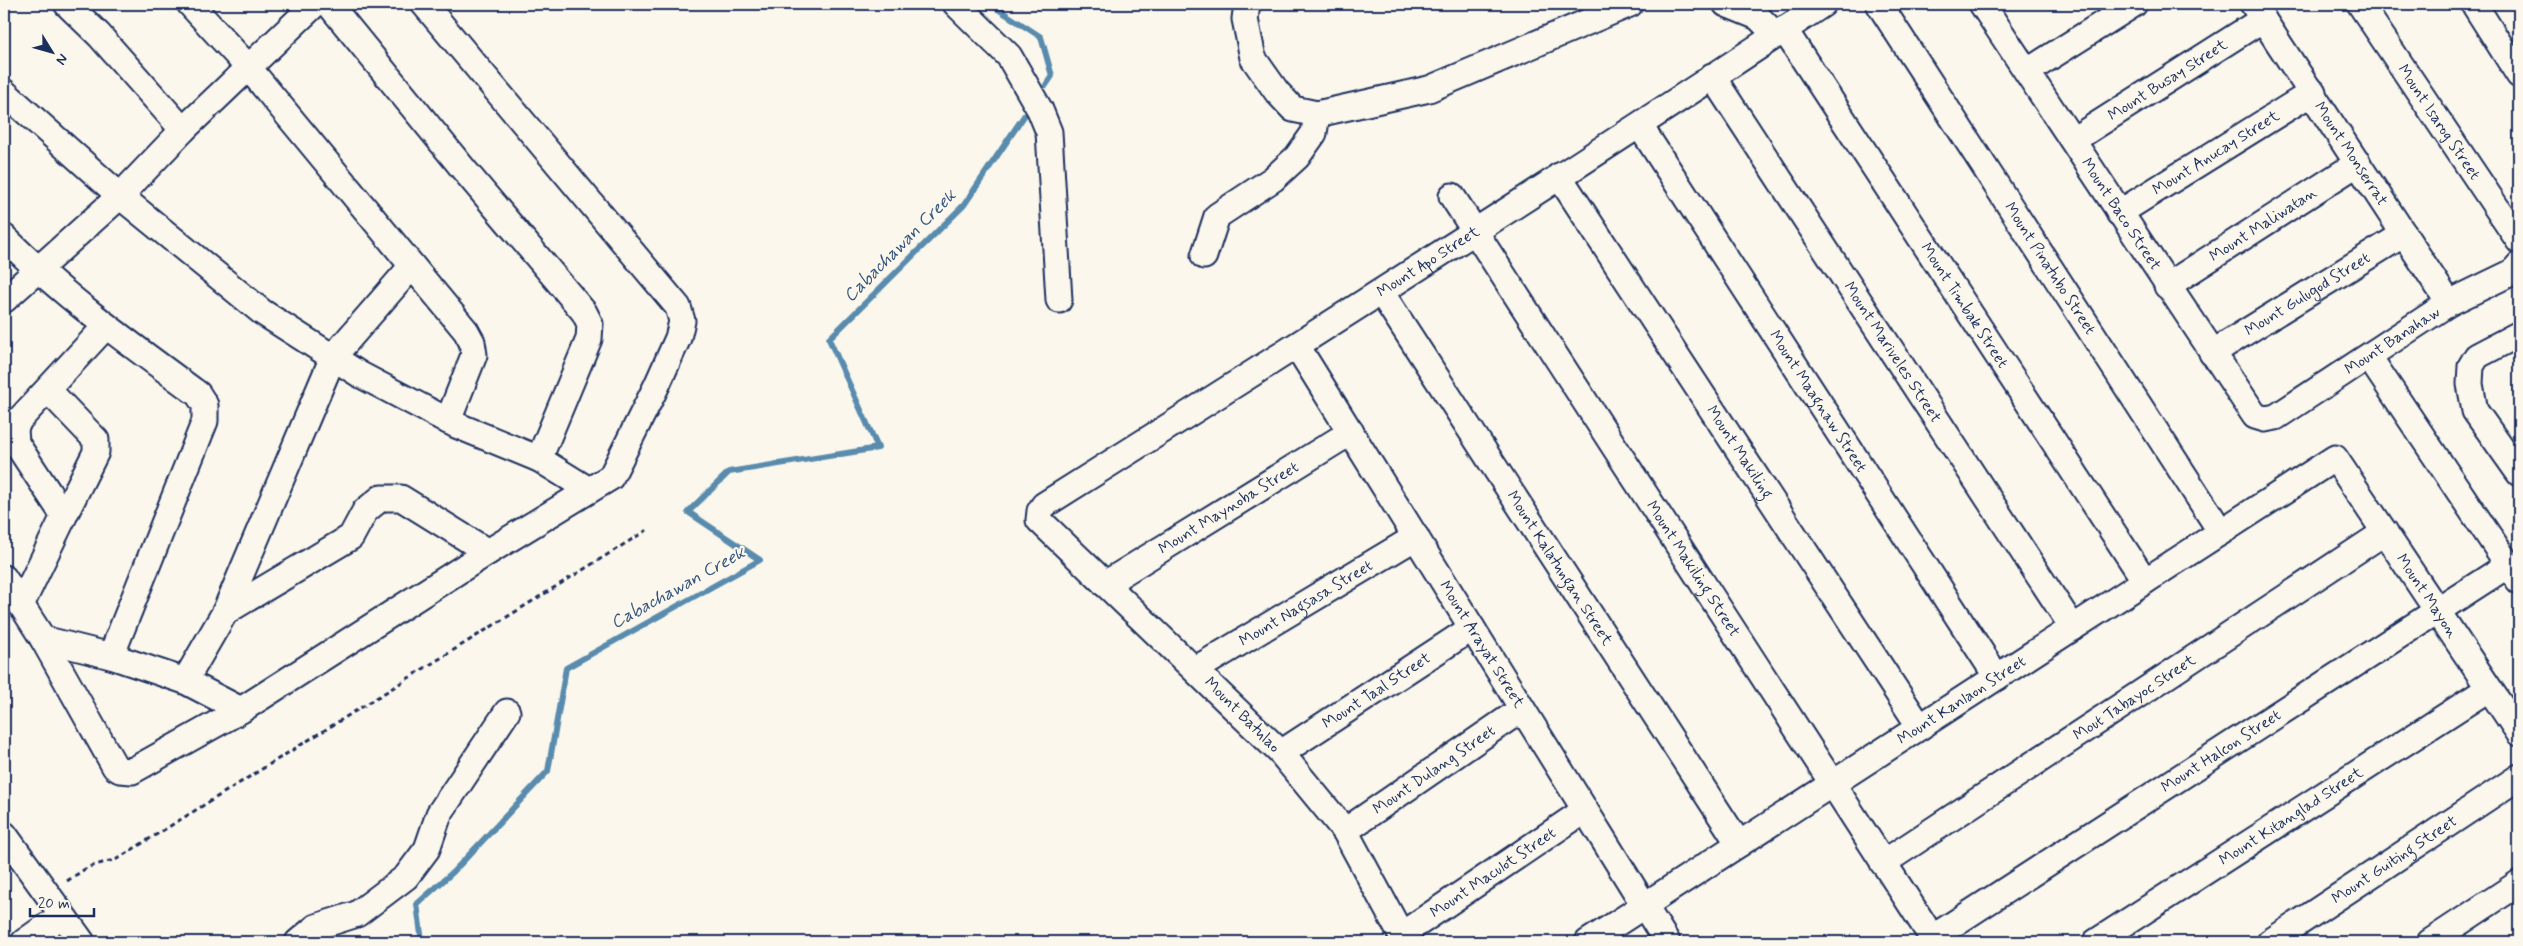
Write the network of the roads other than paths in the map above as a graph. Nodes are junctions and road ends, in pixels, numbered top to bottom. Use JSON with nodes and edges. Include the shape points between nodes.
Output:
{"nodes":[{"id":1,"x":67,"y":4,"type":"edge"},
{"id":2,"x":190,"y":4,"type":"edge"},
{"id":3,"x":315,"y":4,"type":"edge"},
{"id":4,"x":329,"y":4,"type":"edge"},
{"id":5,"x":424,"y":4,"type":"edge"},
{"id":6,"x":956,"y":4,"type":"edge"},
{"id":7,"x":1248,"y":4,"type":"edge"},
{"id":8,"x":1630,"y":4,"type":"edge"},
{"id":9,"x":1726,"y":4,"type":"edge"},
{"id":10,"x":1823,"y":4,"type":"edge"},
{"id":11,"x":1879,"y":4,"type":"edge"},
{"id":12,"x":1982,"y":4,"type":"edge"},
{"id":13,"x":2134,"y":4,"type":"edge"},
{"id":14,"x":2360,"y":4,"type":"edge"},
{"id":15,"x":2474,"y":4,"type":"edge"},
{"id":16,"x":2258,"y":11,"type":"edge"},
{"id":17,"x":1780,"y":32,"type":"junction"},
{"id":18,"x":248,"y":67,"type":"junction"},
{"id":19,"x":2028,"y":71,"type":"junction"},
{"id":20,"x":2519,"y":75,"type":"edge"},
{"id":21,"x":1712,"y":76,"type":"junction"},
{"id":22,"x":4,"y":92,"type":"edge"},
{"id":23,"x":2313,"y":92,"type":"junction"},
{"id":24,"x":1317,"y":114,"type":"junction"},
{"id":25,"x":1640,"y":126,"type":"junction"},
{"id":26,"x":183,"y":130,"type":"junction"},
{"id":27,"x":2073,"y":140,"type":"junction"},
{"id":28,"x":2358,"y":163,"type":"junction"},
{"id":29,"x":1559,"y":176,"type":"junction"},
{"id":30,"x":120,"y":196,"type":"junction"},
{"id":31,"x":1452,"y":196,"type":"dead end"},
{"id":32,"x":2119,"y":213,"type":"junction"},
{"id":33,"x":1475,"y":231,"type":"junction"},
{"id":34,"x":2404,"y":234,"type":"junction"},
{"id":35,"x":4,"y":236,"type":"edge"},
{"id":36,"x":2519,"y":241,"type":"edge"},
{"id":37,"x":1204,"y":256,"type":"dead end"},
{"id":38,"x":2519,"y":265,"type":"edge"},
{"id":39,"x":412,"y":266,"type":"junction"},
{"id":40,"x":36,"y":269,"type":"junction"},
{"id":41,"x":2167,"y":286,"type":"junction"},
{"id":42,"x":1381,"y":292,"type":"junction"},
{"id":43,"x":4,"y":300,"type":"edge"},
{"id":44,"x":1059,"y":300,"type":"dead end"},
{"id":45,"x":2449,"y":303,"type":"junction"},
{"id":46,"x":106,"y":326,"type":"junction"},
{"id":47,"x":2519,"y":334,"type":"edge"},
{"id":48,"x":1297,"y":346,"type":"junction"},
{"id":49,"x":2212,"y":353,"type":"junction"},
{"id":50,"x":333,"y":357,"type":"junction"},
{"id":51,"x":2369,"y":357,"type":"junction"},
{"id":52,"x":48,"y":390,"type":"junction"},
{"id":53,"x":2265,"y":419,"type":"joint"},
{"id":54,"x":448,"y":421,"type":"junction"},
{"id":55,"x":1350,"y":432,"type":"junction"},
{"id":56,"x":2335,"y":458,"type":"joint"},
{"id":57,"x":539,"y":459,"type":"junction"},
{"id":58,"x":2519,"y":473,"type":"edge"},
{"id":59,"x":589,"y":490,"type":"junction"},
{"id":60,"x":64,"y":516,"type":"junction"},
{"id":61,"x":1039,"y":520,"type":"joint"},
{"id":62,"x":2221,"y":532,"type":"junction"},
{"id":63,"x":2385,"y":532,"type":"junction"},
{"id":64,"x":1416,"y":537,"type":"junction"},
{"id":65,"x":488,"y":552,"type":"junction"},
{"id":66,"x":2514,"y":573,"type":"edge"},
{"id":67,"x":4,"y":578,"type":"edge"},
{"id":68,"x":2145,"y":581,"type":"junction"},
{"id":69,"x":1105,"y":584,"type":"junction"},
{"id":70,"x":22,"y":603,"type":"junction"},
{"id":71,"x":2437,"y":611,"type":"junction"},
{"id":72,"x":226,"y":612,"type":"junction"},
{"id":73,"x":1472,"y":628,"type":"junction"},
{"id":74,"x":2073,"y":628,"type":"junction"},
{"id":75,"x":43,"y":639,"type":"junction"},
{"id":76,"x":111,"y":656,"type":"junction"},
{"id":77,"x":1196,"y":669,"type":"junction"},
{"id":78,"x":1998,"y":677,"type":"junction"},
{"id":79,"x":185,"y":682,"type":"junction"},
{"id":80,"x":2488,"y":689,"type":"junction"},
{"id":81,"x":1522,"y":709,"type":"junction"},
{"id":82,"x":241,"y":710,"type":"junction"},
{"id":83,"x":507,"y":712,"type":"dead end"},
{"id":84,"x":1920,"y":727,"type":"junction"},
{"id":85,"x":2519,"y":733,"type":"edge"},
{"id":86,"x":1281,"y":753,"type":"junction"},
{"id":87,"x":2519,"y":777,"type":"edge"},
{"id":88,"x":1832,"y":784,"type":"junction"},
{"id":89,"x":1585,"y":810,"type":"junction"},
{"id":90,"x":1345,"y":831,"type":"junction"},
{"id":91,"x":4,"y":834,"type":"edge"},
{"id":92,"x":1739,"y":844,"type":"junction"},
{"id":93,"x":1883,"y":863,"type":"junction"},
{"id":94,"x":2519,"y":883,"type":"edge"},
{"id":95,"x":1644,"y":906,"type":"junction"},
{"id":96,"x":62,"y":915,"type":"junction"},
{"id":97,"x":1403,"y":938,"type":"edge"},
{"id":98,"x":1933,"y":940,"type":"edge"},
{"id":99,"x":24,"y":942,"type":"edge"},
{"id":100,"x":82,"y":942,"type":"edge"},
{"id":101,"x":298,"y":942,"type":"edge"},
{"id":102,"x":1588,"y":942,"type":"edge"},
{"id":103,"x":1667,"y":942,"type":"edge"},
{"id":104,"x":2096,"y":942,"type":"edge"},
{"id":105,"x":2270,"y":942,"type":"edge"},
{"id":106,"x":2430,"y":942,"type":"edge"}],
"edges":[{"from":1,"to":26,"type":"street","via":[[99,35]]},
{"from":2,"to":18,"type":"street"},
{"from":3,"to":18,"type":"street"},
{"from":4,"to":57,"type":"street","via":[[458,163],[544,262],[590,324],[589,339]]},
{"from":5,"to":59,"type":"street","via":[[678,307],[682,321],[678,338],[657,385],[611,477]]},
{"from":6,"to":44,"type":"street","via":[[1009,56],[1049,132]]},
{"from":7,"to":24,"type":"street","via":[[1245,19],[1253,58],[1293,108]]},
{"from":8,"to":24,"type":"street","via":[[1428,89]]},
{"from":9,"to":17,"type":"street","name":"Mount Timbak Street","via":[[1758,17]]},
{"from":10,"to":17,"type":"street","name":"Mount Apo Street"},
{"from":11,"to":62,"type":"street","name":"Mount Pinatubo Street"},
{"from":12,"to":19,"type":"street","name":"Mount Baco Street"},
{"from":13,"to":19,"type":"street"},
{"from":14,"to":36,"type":"street","name":"Mount Isarog Street"},
{"from":15,"to":20,"type":"street"},
{"from":16,"to":23,"type":"street","name":"Mount Monserrat"},
{"from":16,"to":27,"type":"street","name":"Mount Busay Street"},
{"from":17,"to":21,"type":"street","name":"Mount Apo Street"},
{"from":17,"to":68,"type":"street","name":"Mount Timbak Street"},
{"from":18,"to":26,"type":"street"},
{"from":18,"to":39,"type":"street"},
{"from":19,"to":27,"type":"street","name":"Mount Baco Street"},
{"from":21,"to":25,"type":"street","name":"Mount Apo Street"},
{"from":21,"to":74,"type":"street","name":"Mount Mariveles Street"},
{"from":22,"to":30,"type":"street"},
{"from":23,"to":28,"type":"street","name":"Mount Monserrat"},
{"from":23,"to":32,"type":"street","name":"Mount Anucay Street"},
{"from":24,"to":37,"type":"street","via":[[1314,133],[1297,157],[1273,179],[1217,216]]},
{"from":25,"to":29,"type":"street","name":"Mount Apo Street"},
{"from":25,"to":78,"type":"street","name":"Mount Maagnaw Street"},
{"from":26,"to":30,"type":"street"},
{"from":27,"to":32,"type":"street","name":"Mount Baco Street"},
{"from":28,"to":34,"type":"street","name":"Mount Monserrat"},
{"from":28,"to":41,"type":"street","name":"Mount Maliwatan"},
{"from":29,"to":33,"type":"street","name":"Mount Apo Street"},
{"from":29,"to":84,"type":"street","name":"Mount Makiling"},
{"from":30,"to":40,"type":"street"},
{"from":30,"to":50,"type":"street","via":[[262,312]]},
{"from":31,"to":33,"type":"street","name":"Mount Makiling Street"},
{"from":32,"to":41,"type":"street","name":"Mount Baco Street"},
{"from":33,"to":42,"type":"street","name":"Mount Apo Street"},
{"from":33,"to":88,"type":"street","name":"Mount Makiling Street"},
{"from":34,"to":45,"type":"street","name":"Mount Monserrat"},
{"from":34,"to":49,"type":"street","name":"Mount Gulugod Street"},
{"from":35,"to":40,"type":"street"},
{"from":38,"to":45,"type":"street","name":"Mount Banahaw","via":[[2513,272]]},
{"from":39,"to":50,"type":"street"},
{"from":39,"to":54,"type":"street","via":[[472,342],[474,356]]},
{"from":40,"to":43,"type":"street"},
{"from":40,"to":46,"type":"street"},
{"from":41,"to":49,"type":"street","name":"Mount Baco Street"},
{"from":42,"to":48,"type":"street","name":"Mount Apo Street"},
{"from":42,"to":92,"type":"street","name":"Mount Kalatungan Street"},
{"from":45,"to":51,"type":"street","name":"Mount Banahaw"},
{"from":46,"to":52,"type":"street"},
{"from":46,"to":76,"type":"street","via":[[198,394],[206,413],[206,421]]},
{"from":47,"to":58,"type":"street","via":[[2478,356],[2470,366],[2475,411]]},
{"from":48,"to":55,"type":"street","name":"Mount Arayat Street"},
{"from":48,"to":61,"type":"street","name":"Mount Apo Street","via":[[1044,505]]},
{"from":49,"to":53,"type":"street","name":"Mount Baco Street","via":[[2255,416]]},
{"from":50,"to":54,"type":"street"},
{"from":50,"to":72,"type":"street"},
{"from":51,"to":53,"type":"street","name":"Mount Banahaw","via":[[2276,417]]},
{"from":51,"to":66,"type":"street"},
{"from":52,"to":60,"type":"street","via":[[96,440],[96,452]]},
{"from":52,"to":60,"type":"street","via":[[19,420],[15,429],[16,443]]},
{"from":54,"to":57,"type":"street"},
{"from":55,"to":64,"type":"street","name":"Mount Arayat Street"},
{"from":55,"to":69,"type":"street","name":"Mount Maynoba Street"},
{"from":56,"to":62,"type":"street","name":"Mount Kanlaon Street"},
{"from":56,"to":63,"type":"street","name":"Mount Mayon"},
{"from":57,"to":59,"type":"street"},
{"from":59,"to":65,"type":"street"},
{"from":60,"to":70,"type":"street"},
{"from":61,"to":69,"type":"street","name":"Mount Batulao"},
{"from":62,"to":68,"type":"street","name":"Mount Kanlaon Street"},
{"from":63,"to":71,"type":"street","name":"Mount Mayon"},
{"from":63,"to":93,"type":"street","name":"Mout Tabayoc Street"},
{"from":64,"to":73,"type":"street","name":"Mount Arayat Street"},
{"from":64,"to":77,"type":"street","name":"Mount Nagsasa Street"},
{"from":65,"to":72,"type":"street","via":[[401,498],[381,498],[365,512],[351,537]]},
{"from":65,"to":82,"type":"street"},
{"from":66,"to":71,"type":"street","name":"Mount Halcon Street"},
{"from":67,"to":70,"type":"street"},
{"from":68,"to":74,"type":"street","name":"Mount Kanlaon Street"},
{"from":69,"to":77,"type":"street","name":"Mount Batulao"},
{"from":70,"to":75,"type":"street"},
{"from":71,"to":80,"type":"street","name":"Mount Mayon"},
{"from":71,"to":98,"type":"street","name":"Mount Halcon Street"},
{"from":72,"to":79,"type":"street"},
{"from":73,"to":81,"type":"street","name":"Mount Arayat Street"},
{"from":73,"to":86,"type":"street","name":"Mount Taal Street"},
{"from":74,"to":78,"type":"street","name":"Mount Kanlaon Street"},
{"from":75,"to":76,"type":"street"},
{"from":75,"to":82,"type":"street","via":[[115,767],[120,770],[139,770]]},
{"from":76,"to":79,"type":"street"},
{"from":77,"to":86,"type":"street","name":"Mount Batulao"},
{"from":78,"to":84,"type":"street","name":"Mount Kanlaon Street"},
{"from":79,"to":82,"type":"street"},
{"from":80,"to":85,"type":"street","name":"Mount Mayon"},
{"from":80,"to":104,"type":"street","name":"Mount Kitanglad Street"},
{"from":81,"to":89,"type":"street","name":"Mount Arayat Street"},
{"from":81,"to":90,"type":"street","name":"Mount Dulang Street"},
{"from":83,"to":101,"type":"street","via":[[439,814],[427,849],[406,877],[357,914],[316,927]]},
{"from":84,"to":88,"type":"street","name":"Mount Kanlaon Street"},
{"from":86,"to":90,"type":"street","name":"Mount Batulao"},
{"from":87,"to":105,"type":"street","name":"Mount Guiting Street"},
{"from":88,"to":92,"type":"street","name":"Mount Kanlaon Street"},
{"from":88,"to":93,"type":"street","name":"Mount Makiling Street"},
{"from":89,"to":95,"type":"street","name":"Mount Arayat Street"},
{"from":89,"to":97,"type":"street","name":"Mount Maculot Street"},
{"from":90,"to":97,"type":"street","name":"Mount Batulao"},
{"from":91,"to":96,"type":"street"},
{"from":92,"to":95,"type":"street","name":"Mount Kanlaon Street"},
{"from":93,"to":98,"type":"street","name":"Mount Makiling Street"},
{"from":94,"to":106,"type":"street"},
{"from":95,"to":102,"type":"street","name":"Mount Kanlaon Street"},
{"from":95,"to":103,"type":"street","name":"Mount Arayat Street"},
{"from":96,"to":99,"type":"street"},
{"from":96,"to":100,"type":"street"}]}
